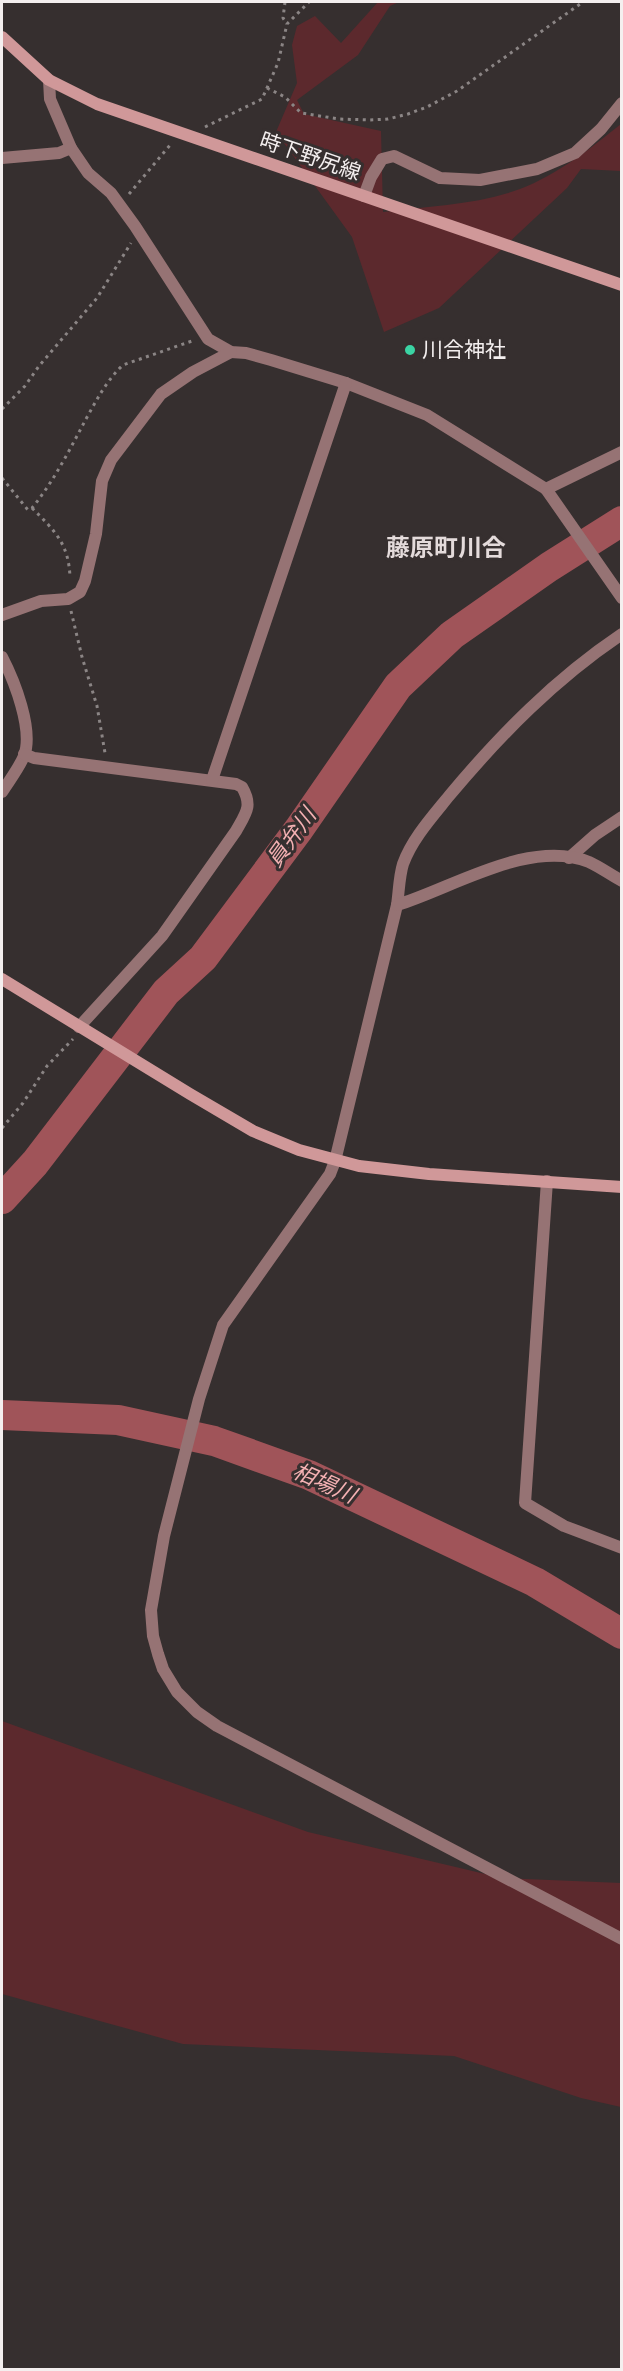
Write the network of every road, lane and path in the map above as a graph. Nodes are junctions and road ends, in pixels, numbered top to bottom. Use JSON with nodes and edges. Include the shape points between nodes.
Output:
{"nodes":[{"id":1,"x":285,"y":2,"type":"edge"},
{"id":2,"x":309,"y":2,"type":"edge"},
{"id":3,"x":583,"y":2,"type":"edge"},
{"id":4,"x":287,"y":24,"type":"junction"},
{"id":5,"x":2,"y":37,"type":"edge"},
{"id":6,"x":49,"y":80,"type":"junction"},
{"id":7,"x":267,"y":88,"type":"junction"},
{"id":8,"x":621,"y":103,"type":"edge"},
{"id":9,"x":176,"y":131,"type":"junction"},
{"id":10,"x":195,"y":138,"type":"junction"},
{"id":11,"x":71,"y":148,"type":"junction"},
{"id":12,"x":2,"y":158,"type":"edge"},
{"id":13,"x":364,"y":196,"type":"junction"},
{"id":14,"x":120,"y":205,"type":"junction"},
{"id":15,"x":141,"y":234,"type":"junction"},
{"id":16,"x":621,"y":285,"type":"edge"},
{"id":17,"x":206,"y":336,"type":"junction"},
{"id":18,"x":231,"y":352,"type":"junction"},
{"id":19,"x":346,"y":384,"type":"junction"},
{"id":20,"x":2,"y":409,"type":"edge"},
{"id":21,"x":621,"y":452,"type":"edge"},
{"id":22,"x":2,"y":478,"type":"edge"},
{"id":23,"x":548,"y":494,"type":"junction"},
{"id":24,"x":32,"y":508,"type":"junction"},
{"id":25,"x":70,"y":598,"type":"junction"},
{"id":26,"x":621,"y":598,"type":"edge"},
{"id":27,"x":2,"y":615,"type":"edge"},
{"id":28,"x":621,"y":634,"type":"edge"},
{"id":29,"x":2,"y":657,"type":"edge"},
{"id":30,"x":24,"y":754,"type":"junction"},
{"id":31,"x":108,"y":767,"type":"junction"},
{"id":32,"x":212,"y":780,"type":"junction"},
{"id":33,"x":2,"y":792,"type":"edge"},
{"id":34,"x":621,"y":817,"type":"edge"},
{"id":35,"x":569,"y":858,"type":"junction"},
{"id":36,"x":621,"y":880,"type":"edge"},
{"id":37,"x":398,"y":905,"type":"junction"},
{"id":38,"x":2,"y":979,"type":"edge"},
{"id":39,"x":82,"y":1029,"type":"junction"},
{"id":40,"x":2,"y":1128,"type":"edge"},
{"id":41,"x":335,"y":1161,"type":"junction"},
{"id":42,"x":547,"y":1181,"type":"junction"},
{"id":43,"x":621,"y":1186,"type":"edge"},
{"id":44,"x":621,"y":1548,"type":"edge"},
{"id":45,"x":621,"y":1939,"type":"edge"}],
"edges":[{"from":1,"to":4,"type":"path","via":[[283,18]]},
{"from":2,"to":4,"type":"path"},
{"from":3,"to":7,"type":"path","via":[[457,91],[408,114],[370,120],[301,113],[285,97]]},
{"from":4,"to":7,"type":"path","via":[[278,63]]},
{"from":5,"to":6,"type":"main road","name":"時下野尻線"},
{"from":6,"to":9,"type":"main road","name":"時下野尻線","via":[[97,104]]},
{"from":6,"to":11,"type":"street","via":[[50,99]]},
{"from":7,"to":10,"type":"path","via":[[262,99],[201,129]]},
{"from":8,"to":13,"type":"street","via":[[575,153],[537,169],[480,180],[440,178],[394,156],[382,159]]},
{"from":9,"to":10,"type":"main road","name":"時下野尻線"},
{"from":9,"to":14,"type":"path","via":[[173,141]]},
{"from":10,"to":13,"type":"main road","name":"時下野尻線"},
{"from":11,"to":12,"type":"street","via":[[59,153]]},
{"from":11,"to":14,"type":"street","via":[[88,173]]},
{"from":13,"to":16,"type":"main road","name":"時下野尻線"},
{"from":14,"to":15,"type":"street"},
{"from":15,"to":17,"type":"street"},
{"from":15,"to":20,"type":"path","via":[[132,241],[97,298]]},
{"from":17,"to":18,"type":"street"},
{"from":17,"to":24,"type":"path","via":[[123,365],[102,391],[62,464]]},
{"from":18,"to":19,"type":"street","via":[[272,360]]},
{"from":18,"to":25,"type":"street","via":[[161,394],[111,460],[102,481],[85,581],[80,592]]},
{"from":19,"to":23,"type":"street","via":[[427,415]]},
{"from":19,"to":32,"type":"street"},
{"from":21,"to":23,"type":"street"},
{"from":22,"to":24,"type":"path","via":[[28,510]]},
{"from":23,"to":26,"type":"street"},
{"from":24,"to":25,"type":"path","via":[[64,545]]},
{"from":25,"to":27,"type":"street","via":[[41,601]]},
{"from":25,"to":31,"type":"path"},
{"from":28,"to":37,"type":"street","via":[[572,670],[516,721],[453,791],[408,852]]},
{"from":29,"to":30,"type":"street","via":[[20,697],[26,727]]},
{"from":30,"to":31,"type":"street"},
{"from":30,"to":33,"type":"street"},
{"from":31,"to":32,"type":"street"},
{"from":32,"to":39,"type":"street","via":[[242,787],[248,802],[246,812],[162,936]]},
{"from":34,"to":35,"type":"street"},
{"from":35,"to":36,"type":"street","via":[[588,862]]},
{"from":35,"to":37,"type":"street","via":[[513,861]]},
{"from":37,"to":41,"type":"street"},
{"from":38,"to":39,"type":"main road"},
{"from":39,"to":40,"type":"path","via":[[47,1066]]},
{"from":39,"to":41,"type":"main road","via":[[254,1131]]},
{"from":41,"to":42,"type":"main road","via":[[429,1174]]},
{"from":41,"to":45,"type":"street","via":[[330,1174],[227,1318],[218,1338],[169,1516],[151,1610],[153,1636],[163,1669],[185,1701],[217,1726]]},
{"from":42,"to":43,"type":"main road"},
{"from":42,"to":44,"type":"street","via":[[525,1503],[564,1526]]}]}
